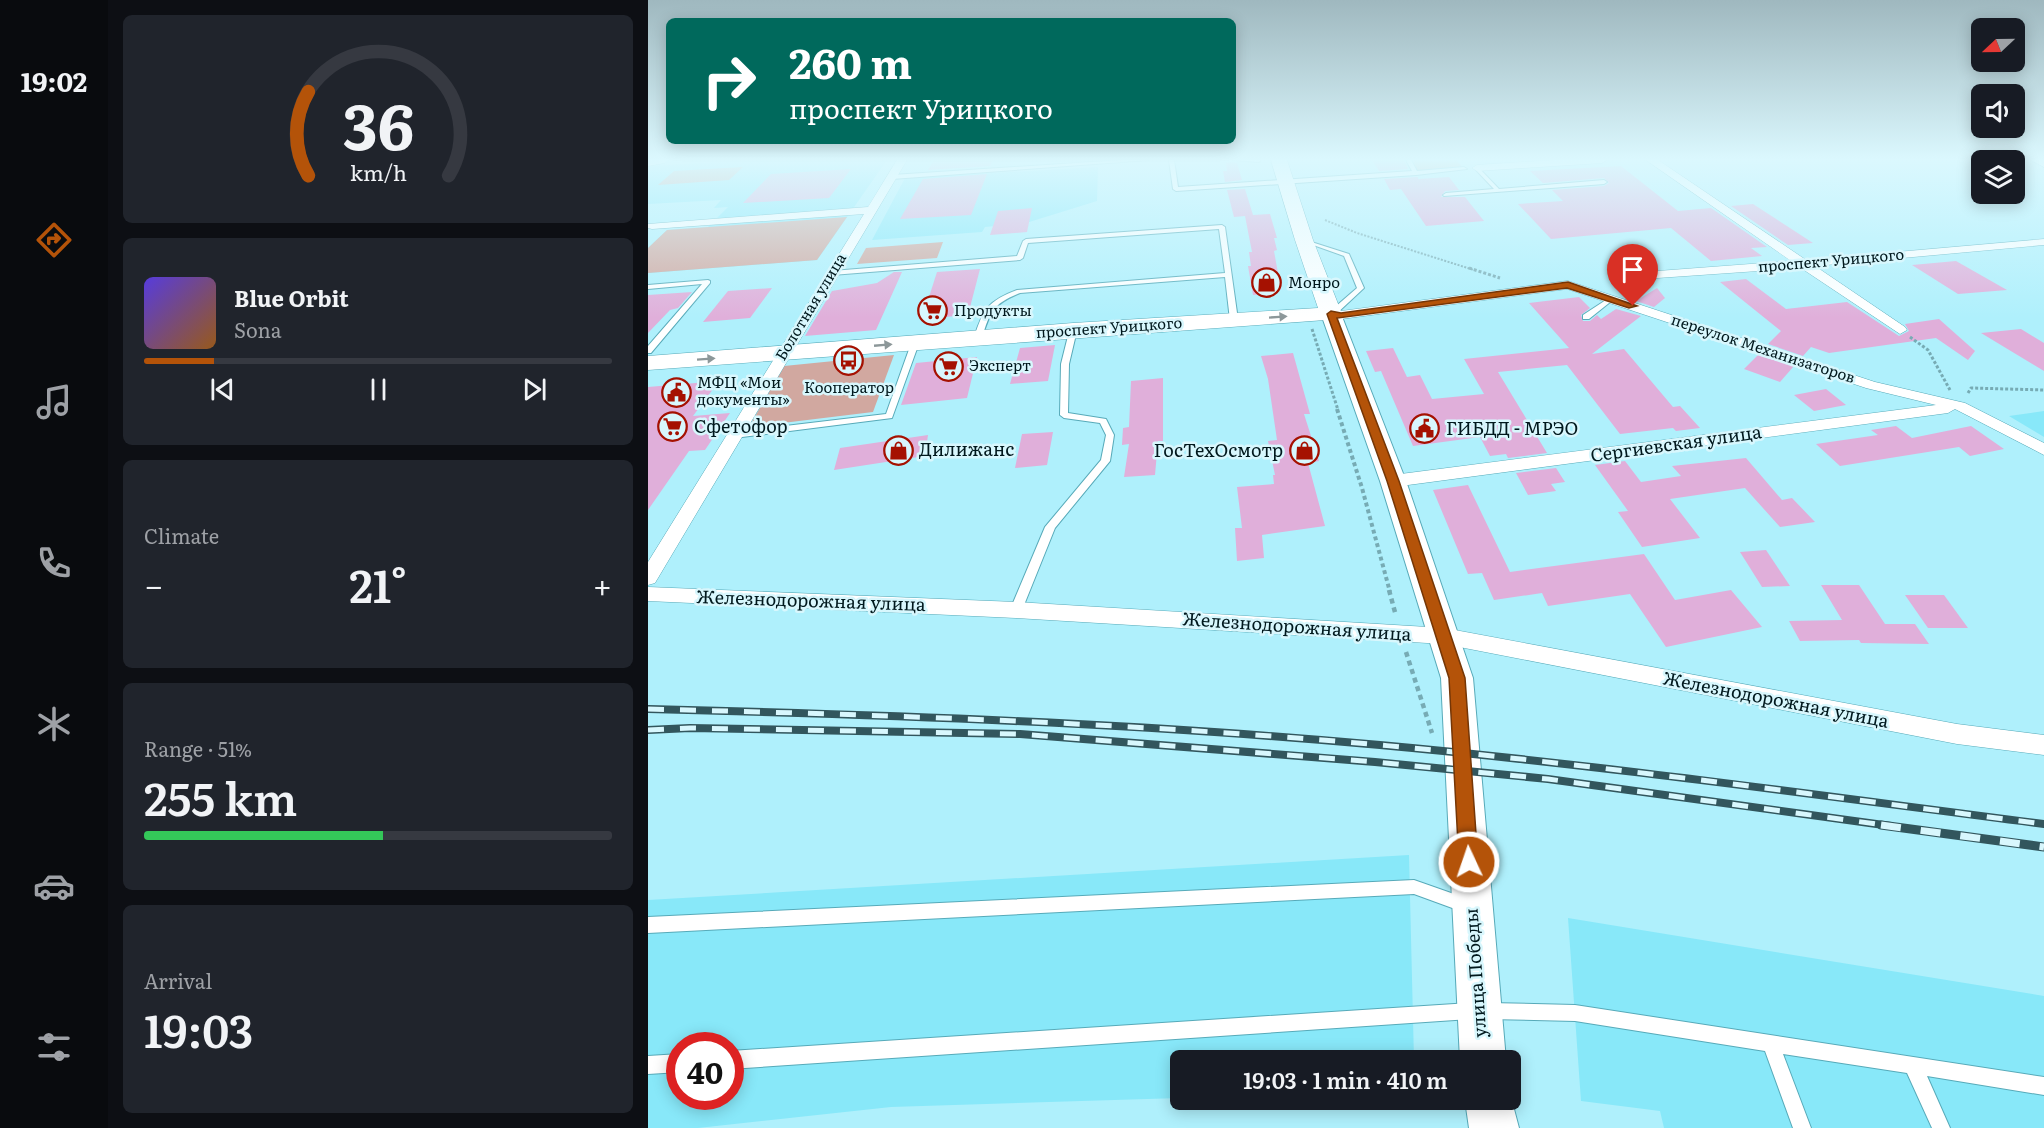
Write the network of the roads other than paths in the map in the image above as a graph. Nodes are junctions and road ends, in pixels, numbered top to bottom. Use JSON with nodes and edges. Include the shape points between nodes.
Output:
{"nodes":[{"id":1,"x":836,"y":213,"type":"edge"},
{"id":2,"x":868,"y":213,"type":"edge"},
{"id":3,"x":1295,"y":213,"type":"edge"},
{"id":4,"x":1728,"y":213,"type":"edge"},
{"id":5,"x":649,"y":227,"type":"edge"},
{"id":6,"x":1304,"y":240,"type":"junction"},
{"id":7,"x":2044,"y":242,"type":"edge"},
{"id":8,"x":1803,"y":264,"type":"junction"},
{"id":9,"x":832,"y":273,"type":"junction"},
{"id":10,"x":1228,"y":275,"type":"junction"},
{"id":11,"x":1618,"y":278,"type":"dead end"},
{"id":12,"x":1568,"y":285,"type":"joint"},
{"id":13,"x":648,"y":287,"type":"edge"},
{"id":14,"x":1611,"y":299,"type":"junction"},
{"id":15,"x":1331,"y":314,"type":"junction"},
{"id":16,"x":1586,"y":316,"type":"dead end"},
{"id":17,"x":1234,"y":320,"type":"junction"},
{"id":18,"x":1073,"y":330,"type":"junction"},
{"id":19,"x":1900,"y":330,"type":"road end"},
{"id":20,"x":978,"y":338,"type":"junction"},
{"id":21,"x":915,"y":343,"type":"junction"},
{"id":22,"x":648,"y":351,"type":"edge"},
{"id":23,"x":783,"y":353,"type":"junction"},
{"id":24,"x":648,"y":363,"type":"edge"},
{"id":25,"x":1960,"y":406,"type":"junction"},
{"id":26,"x":734,"y":435,"type":"junction"},
{"id":27,"x":2044,"y":450,"type":"edge"},
{"id":28,"x":1393,"y":481,"type":"junction"},
{"id":29,"x":648,"y":578,"type":"edge"},
{"id":30,"x":648,"y":594,"type":"edge"},
{"id":31,"x":1016,"y":610,"type":"junction"},
{"id":32,"x":1444,"y":636,"type":"junction"},
{"id":33,"x":2044,"y":745,"type":"edge"},
{"id":34,"x":1472,"y":907,"type":"junction"},
{"id":35,"x":648,"y":925,"type":"edge"},
{"id":36,"x":1478,"y":1011,"type":"junction"},
{"id":37,"x":1771,"y":1045,"type":"junction"},
{"id":38,"x":1482,"y":1050,"type":"edge"},
{"id":39,"x":744,"y":1059,"type":"edge"},
{"id":40,"x":666,"y":1064,"type":"edge"},
{"id":41,"x":648,"y":1065,"type":"edge"},
{"id":42,"x":1913,"y":1066,"type":"junction"},
{"id":43,"x":2044,"y":1086,"type":"edge"},
{"id":44,"x":1491,"y":1110,"type":"edge"},
{"id":45,"x":1494,"y":1128,"type":"edge"},
{"id":46,"x":1802,"y":1128,"type":"edge"},
{"id":47,"x":1941,"y":1128,"type":"edge"}],
"edges":[{"from":1,"to":5,"type":"street"},
{"from":2,"to":9,"type":"street","name":"Болотная улица"},
{"from":3,"to":6,"type":"main road","name":"улица Победы"},
{"from":4,"to":8,"type":"street"},
{"from":6,"to":15,"type":"main road","name":"улица Победы"},
{"from":6,"to":15,"type":"lane","via":[[1347,255],[1361,288]]},
{"from":7,"to":8,"type":"street","name":"проспект Урицкого"},
{"from":8,"to":11,"type":"street","name":"проспект Урицкого"},
{"from":8,"to":19,"type":"street"},
{"from":9,"to":10,"type":"lane","via":[[1020,258],[1026,241],[1222,227]]},
{"from":9,"to":23,"type":"street","name":"Болотная улица"},
{"from":10,"to":17,"type":"lane"},
{"from":10,"to":20,"type":"lane","via":[[1019,291],[1001,297],[987,309]]},
{"from":12,"to":14,"type":"street","name":"переулок Механизаторов"},
{"from":12,"to":15,"type":"street","name":"проспект Урицкого"},
{"from":13,"to":22,"type":"lane","via":[[708,282]]},
{"from":14,"to":16,"type":"lane"},
{"from":14,"to":25,"type":"street","name":"переулок Механизаторов","via":[[1871,385]]},
{"from":17,"to":15,"type":"main road","name":"проспект Урицкого","one_way":true},
{"from":15,"to":28,"type":"street","name":"улица Победы"},
{"from":17,"to":18,"type":"main road","name":"проспект Урицкого"},
{"from":18,"to":20,"type":"main road","name":"проспект Урицкого"},
{"from":18,"to":31,"type":"lane","via":[[1065,364],[1064,415],[1103,421],[1110,435],[1105,461],[1050,527]]},
{"from":20,"to":21,"type":"main road","name":"проспект Урицкого"},
{"from":23,"to":21,"type":"main road","name":"проспект Урицкого","one_way":true},
{"from":21,"to":26,"type":"lane","via":[[889,416]]},
{"from":24,"to":23,"type":"main road","name":"проспект Урицкого","one_way":true},
{"from":23,"to":26,"type":"street","name":"Болотная улица"},
{"from":25,"to":27,"type":"street","name":"переулок Механизаторов"},
{"from":25,"to":28,"type":"street","name":"Сергиевская улица"},
{"from":26,"to":29,"type":"street","name":"Болотная улица"},
{"from":28,"to":32,"type":"street","name":"улица Победы"},
{"from":30,"to":31,"type":"street","name":"Железнодорожная улица"},
{"from":31,"to":32,"type":"street","name":"Железнодорожная улица"},
{"from":32,"to":33,"type":"street","name":"Железнодорожная улица","via":[[1958,734]]},
{"from":32,"to":34,"type":"street","name":"улица Победы","via":[[1457,678]]},
{"from":34,"to":35,"type":"lane","via":[[1414,887]]},
{"from":34,"to":36,"type":"street","name":"улица Победы"},
{"from":36,"to":37,"type":"lane","via":[[1575,1012]]},
{"from":36,"to":38,"type":"street","name":"улица Победы"},
{"from":36,"to":39,"type":"lane"},
{"from":37,"to":42,"type":"lane"},
{"from":37,"to":46,"type":"lane"},
{"from":40,"to":41,"type":"lane"},
{"from":42,"to":43,"type":"lane"},
{"from":42,"to":47,"type":"lane"},
{"from":44,"to":45,"type":"street"}]}
